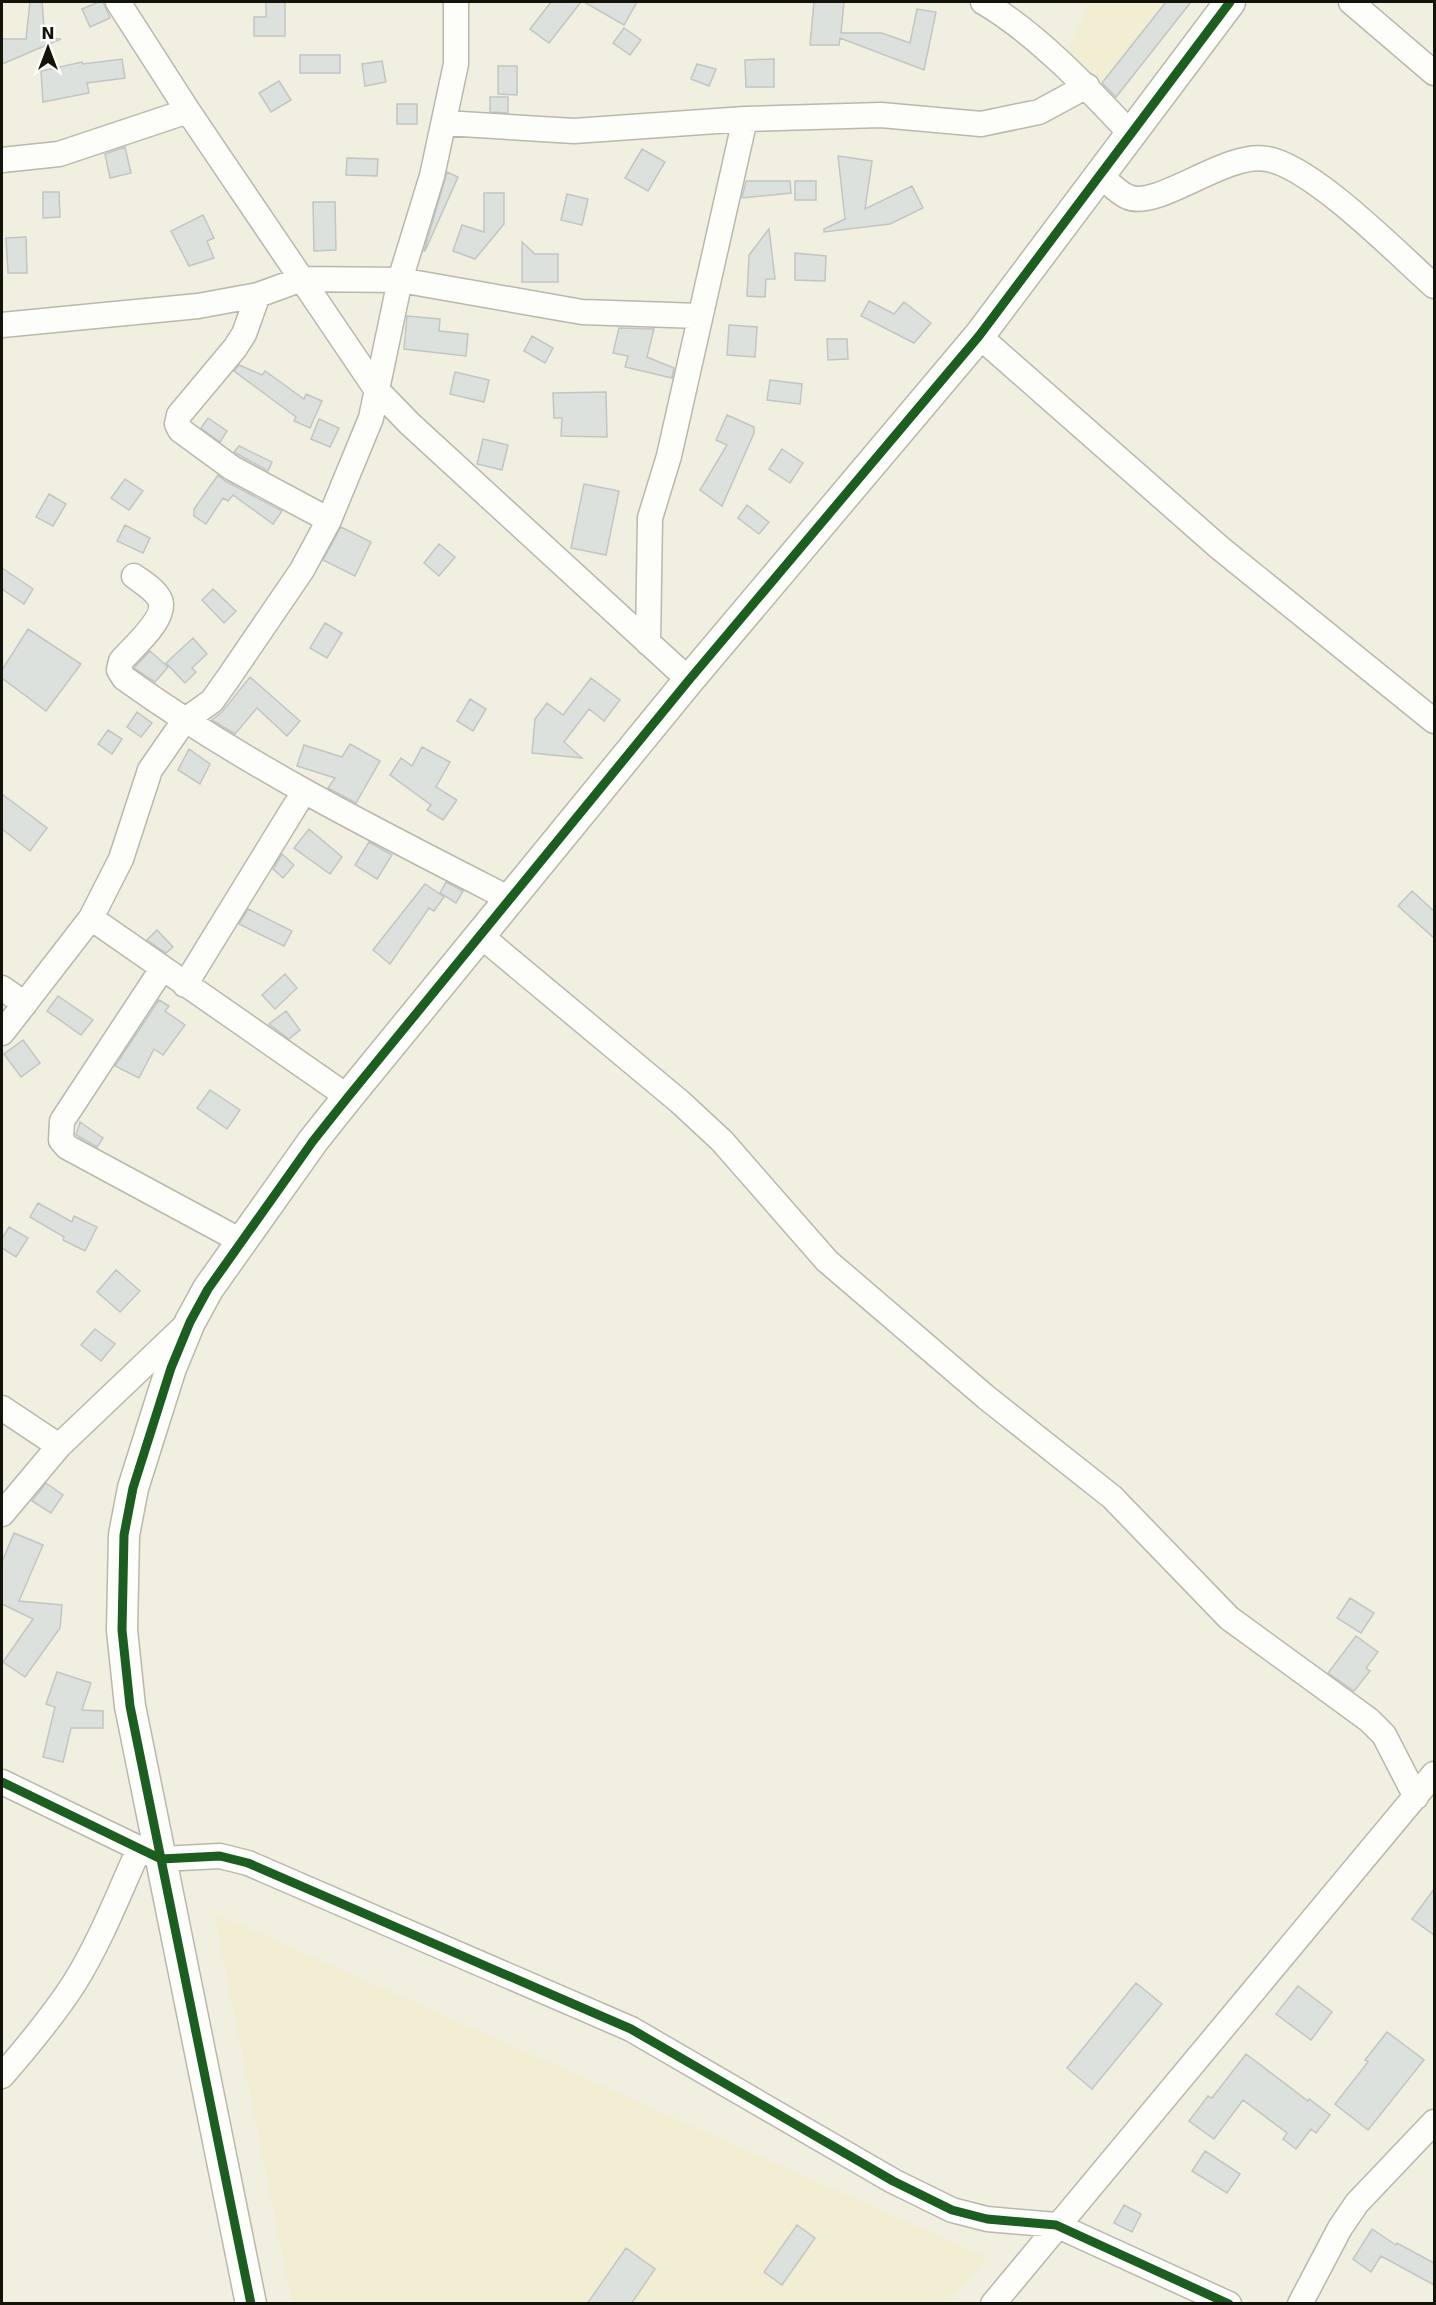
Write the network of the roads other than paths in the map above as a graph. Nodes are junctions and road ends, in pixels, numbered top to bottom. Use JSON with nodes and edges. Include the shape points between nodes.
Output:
{"nodes":[{"id":1,"x":118,"y":2,"type":"edge"},
{"id":2,"x":456,"y":2,"type":"edge"},
{"id":3,"x":1230,"y":2,"type":"edge"},
{"id":4,"x":1351,"y":2,"type":"edge"},
{"id":5,"x":997,"y":5,"type":"edge"},
{"id":6,"x":1434,"y":73,"type":"edge"},
{"id":7,"x":1087,"y":86,"type":"junction"},
{"id":8,"x":188,"y":111,"type":"junction"},
{"id":9,"x":746,"y":119,"type":"junction"},
{"id":10,"x":445,"y":123,"type":"junction"},
{"id":11,"x":1130,"y":133,"type":"junction"},
{"id":12,"x":2,"y":160,"type":"edge"},
{"id":13,"x":1099,"y":174,"type":"junction"},
{"id":14,"x":302,"y":279,"type":"junction"},
{"id":15,"x":400,"y":280,"type":"junction"},
{"id":16,"x":1434,"y":286,"type":"edge"},
{"id":17,"x":258,"y":295,"type":"junction"},
{"id":18,"x":700,"y":316,"type":"junction"},
{"id":19,"x":2,"y":325,"type":"edge"},
{"id":20,"x":979,"y":336,"type":"junction"},
{"id":21,"x":376,"y":389,"type":"junction"},
{"id":22,"x":329,"y":520,"type":"junction"},
{"id":23,"x":134,"y":576,"type":"dead end"},
{"id":24,"x":648,"y":643,"type":"junction"},
{"id":25,"x":689,"y":680,"type":"junction"},
{"id":26,"x":184,"y":721,"type":"junction"},
{"id":27,"x":1434,"y":722,"type":"edge"},
{"id":28,"x":303,"y":793,"type":"junction"},
{"id":29,"x":510,"y":899,"type":"junction"},
{"id":30,"x":92,"y":918,"type":"junction"},
{"id":31,"x":481,"y":936,"type":"junction"},
{"id":32,"x":162,"y":969,"type":"junction"},
{"id":33,"x":185,"y":985,"type":"junction"},
{"id":34,"x":2,"y":988,"type":"edge"},
{"id":35,"x":25,"y":1004,"type":"junction"},
{"id":36,"x":2,"y":1033,"type":"edge"},
{"id":37,"x":348,"y":1097,"type":"junction"},
{"id":38,"x":241,"y":1241,"type":"junction"},
{"id":39,"x":190,"y":1322,"type":"junction"},
{"id":40,"x":2,"y":1408,"type":"edge"},
{"id":41,"x":59,"y":1446,"type":"junction"},
{"id":42,"x":2,"y":1514,"type":"edge"},
{"id":43,"x":1434,"y":1774,"type":"edge"},
{"id":44,"x":2,"y":1782,"type":"edge"},
{"id":45,"x":1416,"y":1797,"type":"junction"},
{"id":46,"x":150,"y":1854,"type":"junction"},
{"id":47,"x":2,"y":2076,"type":"edge"},
{"id":48,"x":1434,"y":2122,"type":"edge"},
{"id":49,"x":1056,"y":2225,"type":"junction"},
{"id":50,"x":251,"y":2304,"type":"edge"},
{"id":51,"x":993,"y":2304,"type":"edge"},
{"id":52,"x":1229,"y":2304,"type":"edge"},
{"id":53,"x":1300,"y":2304,"type":"edge"}],
"edges":[{"from":1,"to":8,"type":"street"},
{"from":2,"to":10,"type":"street","via":[[456,64]]},
{"from":3,"to":11,"type":"street"},
{"from":4,"to":6,"type":"street"},
{"from":5,"to":7,"type":"street"},
{"from":7,"to":9,"type":"street","via":[[1039,112],[981,124],[881,115]]},
{"from":7,"to":11,"type":"street"},
{"from":8,"to":12,"type":"street","via":[[59,154]]},
{"from":8,"to":14,"type":"street"},
{"from":9,"to":10,"type":"street","via":[[574,131]]},
{"from":9,"to":18,"type":"street"},
{"from":10,"to":15,"type":"street"},
{"from":11,"to":13,"type":"street"},
{"from":13,"to":16,"type":"street","via":[[1128,197],[1144,198],[1233,162],[1265,158],[1287,165],[1316,183]]},
{"from":13,"to":20,"type":"street"},
{"from":14,"to":15,"type":"street"},
{"from":14,"to":17,"type":"street"},
{"from":14,"to":21,"type":"street"},
{"from":15,"to":18,"type":"street","via":[[582,312]]},
{"from":15,"to":21,"type":"street"},
{"from":17,"to":19,"type":"street","via":[[198,306]]},
{"from":17,"to":22,"type":"street","via":[[244,334],[179,415],[177,424],[232,468]]},
{"from":18,"to":24,"type":"street","via":[[669,456],[650,518]]},
{"from":20,"to":25,"type":"street"},
{"from":20,"to":27,"type":"street","via":[[1220,548]]},
{"from":21,"to":22,"type":"street","via":[[370,418]]},
{"from":21,"to":24,"type":"street"},
{"from":22,"to":26,"type":"street","via":[[302,570],[229,677],[212,700]]},
{"from":23,"to":26,"type":"street","via":[[159,596],[163,605],[161,616],[122,661],[119,670],[124,678]]},
{"from":24,"to":25,"type":"street"},
{"from":25,"to":29,"type":"street"},
{"from":26,"to":28,"type":"street"},
{"from":26,"to":30,"type":"street","via":[[150,770],[122,859]]},
{"from":28,"to":29,"type":"street"},
{"from":28,"to":33,"type":"street"},
{"from":29,"to":31,"type":"street"},
{"from":30,"to":32,"type":"street"},
{"from":30,"to":35,"type":"street"},
{"from":31,"to":37,"type":"street"},
{"from":31,"to":45,"type":"street","via":[[680,1102],[722,1141],[826,1262],[1112,1497],[1229,1618],[1369,1720],[1384,1735]]},
{"from":32,"to":33,"type":"street"},
{"from":32,"to":38,"type":"street","via":[[62,1121],[61,1140],[67,1147]]},
{"from":33,"to":37,"type":"street"},
{"from":34,"to":35,"type":"street"},
{"from":35,"to":36,"type":"street"},
{"from":37,"to":38,"type":"street"},
{"from":38,"to":39,"type":"street"},
{"from":39,"to":41,"type":"street"},
{"from":39,"to":46,"type":"street","via":[[148,1436],[124,1535],[122,1630]]},
{"from":40,"to":41,"type":"street"},
{"from":41,"to":42,"type":"street"},
{"from":43,"to":45,"type":"street"},
{"from":44,"to":46,"type":"street"},
{"from":45,"to":49,"type":"street"},
{"from":46,"to":47,"type":"street","via":[[75,1981]]},
{"from":46,"to":49,"type":"street","via":[[220,1856],[248,1863],[631,2029],[893,2181],[952,2210],[987,2219]]},
{"from":46,"to":50,"type":"street"},
{"from":48,"to":53,"type":"street","via":[[1357,2203]]},
{"from":49,"to":51,"type":"street"},
{"from":49,"to":52,"type":"street"}]}
